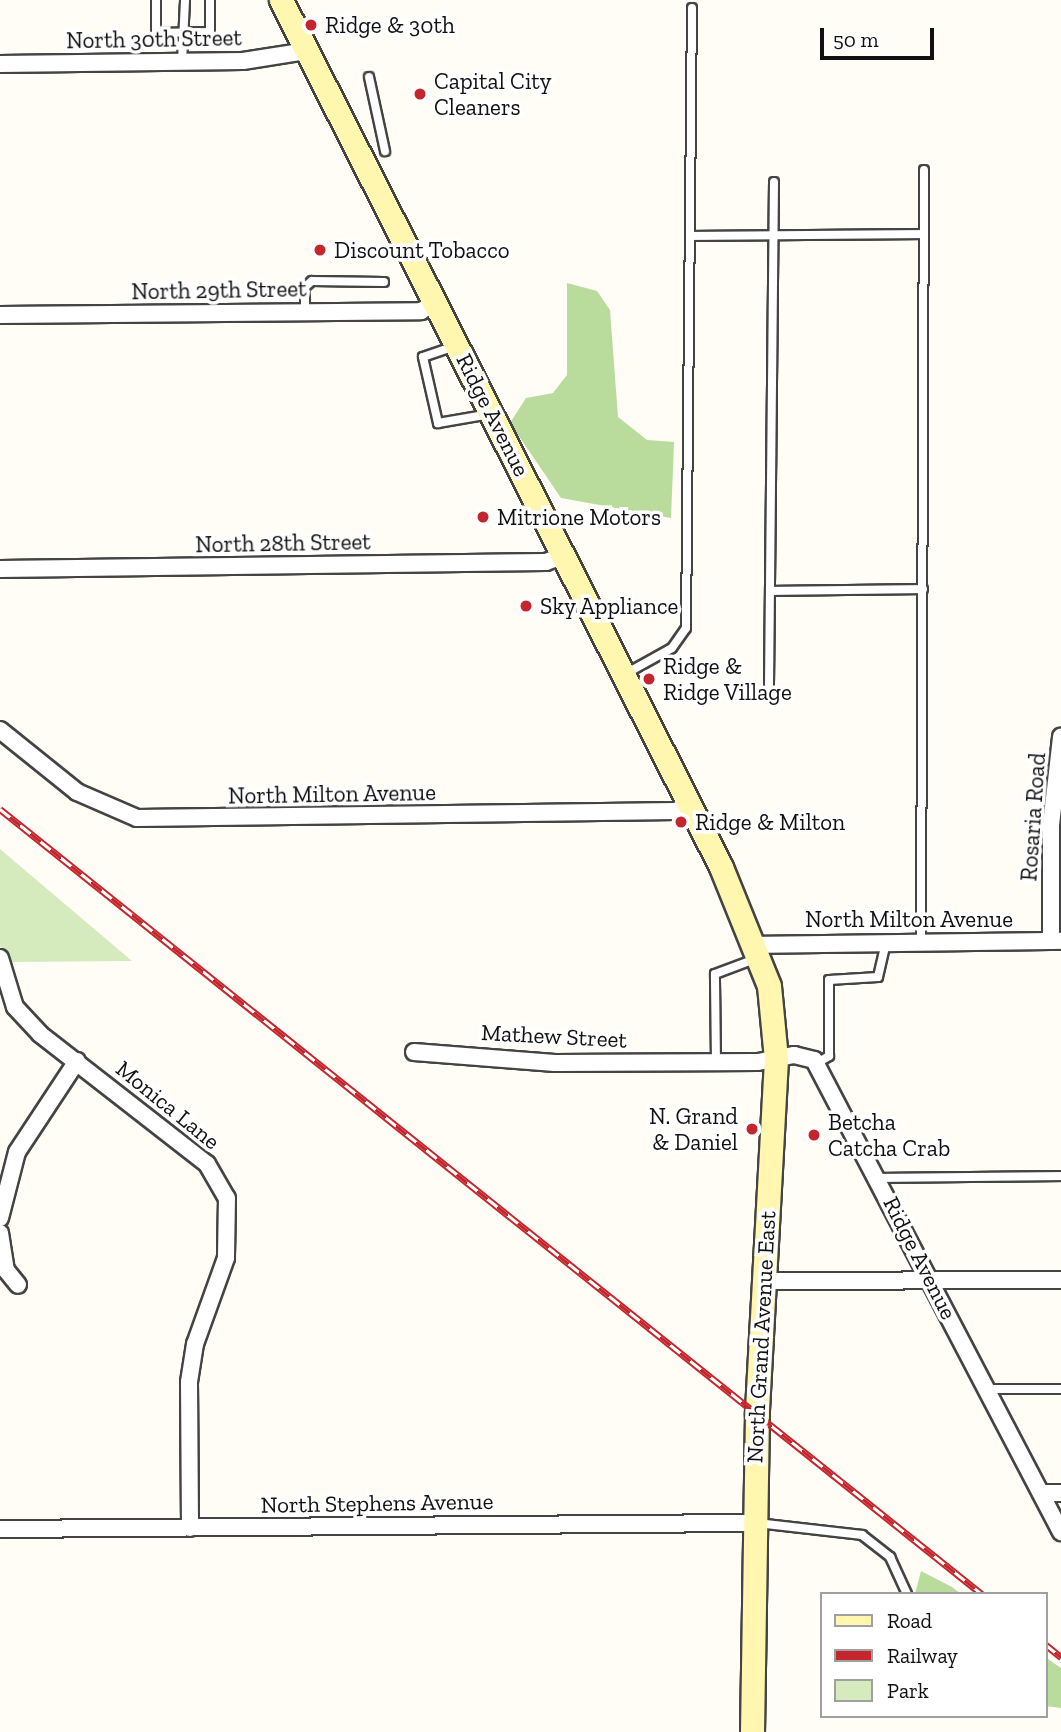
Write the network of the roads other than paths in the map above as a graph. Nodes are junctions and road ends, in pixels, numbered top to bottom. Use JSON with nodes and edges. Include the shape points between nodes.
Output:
{"nodes":[{"id":1,"x":156,"y":0,"type":"edge"},
{"id":2,"x":185,"y":0,"type":"edge"},
{"id":3,"x":210,"y":0,"type":"edge"},
{"id":4,"x":281,"y":0,"type":"edge"},
{"id":5,"x":692,"y":8,"type":"dead end"},
{"id":6,"x":183,"y":32,"type":"junction"},
{"id":7,"x":307,"y":51,"type":"junction"},
{"id":8,"x":183,"y":62,"type":"junction"},
{"id":9,"x":0,"y":64,"type":"edge"},
{"id":10,"x":369,"y":77,"type":"dead end"},
{"id":11,"x":384,"y":151,"type":"dead end"},
{"id":12,"x":925,"y":170,"type":"dead end"},
{"id":13,"x":774,"y":183,"type":"dead end"},
{"id":14,"x":924,"y":234,"type":"junction"},
{"id":15,"x":774,"y":235,"type":"junction"},
{"id":16,"x":691,"y":236,"type":"junction"},
{"id":17,"x":384,"y":282,"type":"dead end"},
{"id":18,"x":436,"y":302,"type":"junction"},
{"id":19,"x":305,"y":312,"type":"junction"},
{"id":20,"x":0,"y":316,"type":"edge"},
{"id":21,"x":458,"y":345,"type":"junction"},
{"id":22,"x":492,"y":414,"type":"junction"},
{"id":23,"x":564,"y":555,"type":"junction"},
{"id":24,"x":0,"y":569,"type":"edge"},
{"id":25,"x":923,"y":589,"type":"junction"},
{"id":26,"x":770,"y":591,"type":"junction"},
{"id":27,"x":624,"y":674,"type":"junction"},
{"id":28,"x":769,"y":685,"type":"dead end"},
{"id":29,"x":0,"y":730,"type":"edge"},
{"id":30,"x":1061,"y":737,"type":"edge"},
{"id":31,"x":690,"y":804,"type":"junction"},
{"id":32,"x":886,"y":941,"type":"junction"},
{"id":33,"x":921,"y":941,"type":"junction"},
{"id":34,"x":1056,"y":941,"type":"edge"},
{"id":35,"x":758,"y":951,"type":"junction"},
{"id":36,"x":0,"y":958,"type":"edge"},
{"id":37,"x":414,"y":1052,"type":"dead end"},
{"id":38,"x":776,"y":1059,"type":"junction"},
{"id":39,"x":77,"y":1061,"type":"junction"},
{"id":40,"x":716,"y":1062,"type":"junction"},
{"id":41,"x":817,"y":1063,"type":"junction"},
{"id":42,"x":1061,"y":1176,"type":"edge"},
{"id":43,"x":879,"y":1178,"type":"junction"},
{"id":44,"x":0,"y":1218,"type":"edge"},
{"id":45,"x":0,"y":1233,"type":"edge"},
{"id":46,"x":932,"y":1280,"type":"junction"},
{"id":47,"x":1061,"y":1280,"type":"edge"},
{"id":48,"x":763,"y":1281,"type":"junction"},
{"id":49,"x":18,"y":1284,"type":"dead end"},
{"id":50,"x":988,"y":1389,"type":"junction"},
{"id":51,"x":1061,"y":1389,"type":"edge"},
{"id":52,"x":1041,"y":1493,"type":"junction"},
{"id":53,"x":1061,"y":1493,"type":"edge"},
{"id":54,"x":754,"y":1523,"type":"junction"},
{"id":55,"x":0,"y":1528,"type":"edge"},
{"id":56,"x":190,"y":1528,"type":"junction"},
{"id":57,"x":1061,"y":1532,"type":"edge"},
{"id":58,"x":906,"y":1592,"type":"edge"},
{"id":59,"x":752,"y":1732,"type":"edge"}],
"edges":[{"from":1,"to":6,"type":"lane","via":[[156,33]]},
{"from":2,"to":6,"type":"lane"},
{"from":3,"to":6,"type":"lane","via":[[210,32]]},
{"from":4,"to":7,"type":"street","name":"Ridge Avenue"},
{"from":5,"to":16,"type":"lane"},
{"from":6,"to":8,"type":"lane"},
{"from":7,"to":8,"type":"street","name":"North 30th Street","via":[[290,59]]},
{"from":7,"to":18,"type":"street","name":"Ridge Avenue"},
{"from":8,"to":9,"type":"street","name":"North 30th Street"},
{"from":10,"to":11,"type":"lane"},
{"from":12,"to":14,"type":"lane"},
{"from":13,"to":15,"type":"lane"},
{"from":14,"to":15,"type":"lane"},
{"from":14,"to":25,"type":"lane"},
{"from":15,"to":16,"type":"lane"},
{"from":15,"to":26,"type":"lane"},
{"from":16,"to":27,"type":"lane","via":[[686,628],[672,648]]},
{"from":17,"to":19,"type":"lane","via":[[312,281],[304,287]]},
{"from":18,"to":19,"type":"street","name":"North 29th Street","via":[[421,311]]},
{"from":18,"to":21,"type":"street","name":"Ridge Avenue"},
{"from":19,"to":20,"type":"street","name":"North 29th Street"},
{"from":21,"to":22,"type":"street","name":"Ridge Avenue"},
{"from":21,"to":22,"type":"lane","via":[[423,357],[438,423]]},
{"from":22,"to":23,"type":"street","name":"Ridge Avenue"},
{"from":23,"to":24,"type":"street","name":"North 28th Street","via":[[547,562]]},
{"from":23,"to":27,"type":"street","name":"Ridge Avenue"},
{"from":25,"to":26,"type":"lane"},
{"from":25,"to":33,"type":"lane"},
{"from":26,"to":28,"type":"lane"},
{"from":27,"to":31,"type":"street","name":"Ridge Avenue"},
{"from":29,"to":31,"type":"street","name":"North Milton Avenue","via":[[77,792],[148,819],[676,811]]},
{"from":30,"to":34,"type":"street","name":"Rosaria Road","via":[[1051,825]]},
{"from":31,"to":35,"type":"street","name":"Ridge Avenue"},
{"from":32,"to":33,"type":"street","name":"North Milton Avenue"},
{"from":32,"to":35,"type":"street","name":"North Milton Avenue"},
{"from":32,"to":41,"type":"lane","via":[[878,977],[828,980],[829,1056]]},
{"from":33,"to":34,"type":"street","name":"North Milton Avenue"},
{"from":35,"to":38,"type":"street","name":"North Grand Avenue East","via":[[773,1006]]},
{"from":35,"to":40,"type":"lane","via":[[715,974]]},
{"from":36,"to":39,"type":"street","name":"Monica Lane","via":[[15,1007]]},
{"from":37,"to":40,"type":"street","name":"Mathew Street","via":[[555,1063]]},
{"from":38,"to":40,"type":"street","name":"Mathew Street"},
{"from":38,"to":41,"type":"street","via":[[801,1055]]},
{"from":38,"to":48,"type":"street","name":"North Grand Avenue East"},
{"from":39,"to":44,"type":"street","via":[[17,1152]]},
{"from":39,"to":56,"type":"street","name":"Monica Lane","via":[[207,1164],[227,1198],[226,1258],[195,1344],[189,1382]]},
{"from":41,"to":43,"type":"street","name":"Ridge Avenue"},
{"from":42,"to":43,"type":"lane"},
{"from":43,"to":46,"type":"street","name":"Ridge Avenue"},
{"from":45,"to":49,"type":"street","via":[[6,1270]]},
{"from":46,"to":47,"type":"street"},
{"from":46,"to":48,"type":"street"},
{"from":46,"to":50,"type":"street","name":"Ridge Avenue"},
{"from":48,"to":54,"type":"street","name":"North Grand Avenue East"},
{"from":50,"to":51,"type":"lane"},
{"from":50,"to":52,"type":"street","name":"Ridge Avenue"},
{"from":52,"to":53,"type":"street"},
{"from":52,"to":57,"type":"street","name":"Ridge Avenue"},
{"from":54,"to":56,"type":"street","name":"North Stephens Avenue"},
{"from":54,"to":58,"type":"lane","via":[[806,1524],[862,1535],[890,1558]]},
{"from":54,"to":59,"type":"street","name":"North Grand Avenue East"},
{"from":55,"to":56,"type":"street","name":"North Stephens Avenue"}]}
